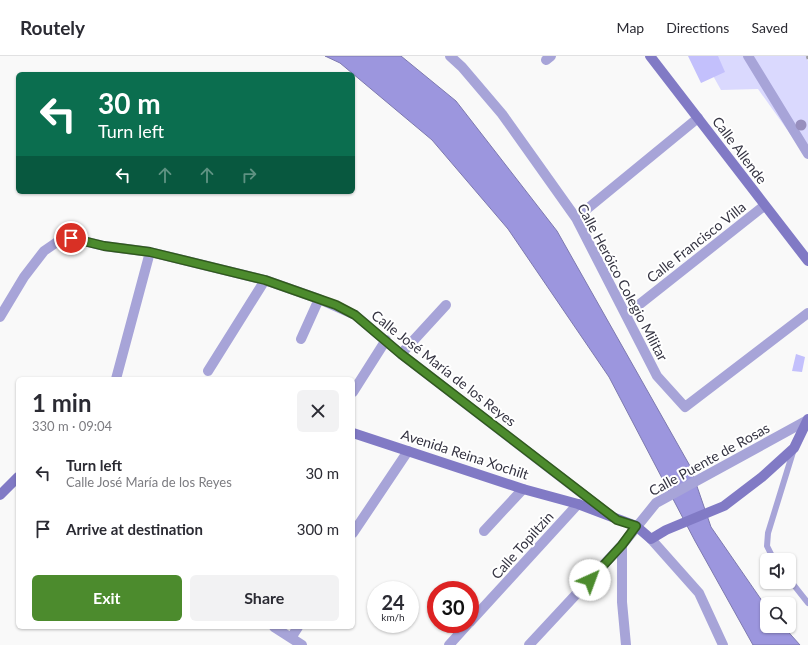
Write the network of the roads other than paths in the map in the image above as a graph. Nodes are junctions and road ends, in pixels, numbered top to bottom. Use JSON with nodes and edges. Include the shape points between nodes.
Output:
{"nodes":[{"id":1,"x":450,"y":56,"type":"edge"},
{"id":2,"x":650,"y":56,"type":"edge"},
{"id":3,"x":748,"y":56,"type":"edge"},
{"id":4,"x":698,"y":118,"type":"junction"},
{"id":5,"x":808,"y":154,"type":"edge"},
{"id":6,"x":764,"y":206,"type":"junction"},
{"id":7,"x":576,"y":218,"type":"junction"},
{"id":8,"x":150,"y":252,"type":"junction"},
{"id":9,"x":808,"y":261,"type":"edge"},
{"id":10,"x":265,"y":280,"type":"junction"},
{"id":11,"x":319,"y":299,"type":"junction"},
{"id":12,"x":446,"y":305,"type":"dead end"},
{"id":13,"x":808,"y":313,"type":"edge"},
{"id":14,"x":626,"y":315,"type":"junction"},
{"id":15,"x":0,"y":318,"type":"edge"},
{"id":16,"x":301,"y":339,"type":"dead end"},
{"id":17,"x":386,"y":340,"type":"junction"},
{"id":18,"x":401,"y":354,"type":"junction"},
{"id":19,"x":208,"y":371,"type":"dead end"},
{"id":20,"x":117,"y":377,"type":"edge"},
{"id":21,"x":355,"y":389,"type":"edge"},
{"id":22,"x":807,"y":420,"type":"edge"},
{"id":23,"x":355,"y":434,"type":"edge"},
{"id":24,"x":794,"y":448,"type":"junction"},
{"id":25,"x":408,"y":451,"type":"junction"},
{"id":26,"x":16,"y":479,"type":"edge"},
{"id":27,"x":523,"y":488,"type":"junction"},
{"id":28,"x":0,"y":495,"type":"edge"},
{"id":29,"x":578,"y":504,"type":"junction"},
{"id":30,"x":617,"y":520,"type":"junction"},
{"id":31,"x":636,"y":526,"type":"junction"},
{"id":32,"x":355,"y":530,"type":"edge"},
{"id":33,"x":484,"y":531,"type":"dead end"},
{"id":34,"x":651,"y":539,"type":"junction"},
{"id":35,"x":622,"y":545,"type":"junction"},
{"id":36,"x":770,"y":553,"type":"edge"},
{"id":37,"x":796,"y":588,"type":"edge"},
{"id":38,"x":808,"y":603,"type":"edge"},
{"id":39,"x":479,"y":612,"type":"edge"},
{"id":40,"x":277,"y":629,"type":"edge"},
{"id":41,"x":297,"y":629,"type":"edge"},
{"id":42,"x":460,"y":633,"type":"edge"},
{"id":43,"x":291,"y":638,"type":"junction"},
{"id":44,"x":302,"y":645,"type":"edge"},
{"id":45,"x":449,"y":645,"type":"edge"},
{"id":46,"x":528,"y":645,"type":"edge"},
{"id":47,"x":626,"y":645,"type":"edge"},
{"id":48,"x":723,"y":645,"type":"edge"}],
"edges":[{"from":1,"to":7,"type":"street","name":"Calle Heróico Colegio Militar","via":[[502,114]]},
{"from":2,"to":4,"type":"main road","name":"Calle Allende"},
{"from":3,"to":5,"type":"street"},
{"from":4,"to":6,"type":"main road","name":"Calle Allende"},
{"from":4,"to":7,"type":"street"},
{"from":6,"to":9,"type":"main road","name":"Calle Allende"},
{"from":6,"to":14,"type":"street","name":"Calle Francisco Villa"},
{"from":7,"to":14,"type":"street","name":"Calle Heróico Colegio Militar"},
{"from":8,"to":10,"type":"street","name":"Calle José María de los Reyes"},
{"from":8,"to":15,"type":"street","name":"Calle José María de los Reyes","via":[[104,246],[71,238],[60,240],[44,251],[24,277]]},
{"from":8,"to":20,"type":"street"},
{"from":10,"to":11,"type":"street","name":"Calle José María de los Reyes"},
{"from":10,"to":19,"type":"street"},
{"from":11,"to":16,"type":"street"},
{"from":11,"to":17,"type":"street","name":"Calle José María de los Reyes","via":[[355,315]]},
{"from":12,"to":18,"type":"street"},
{"from":13,"to":14,"type":"street","name":"Calle Heróico Colegio Militar","via":[[685,407],[657,376]]},
{"from":17,"to":18,"type":"street","name":"Calle José María de los Reyes"},
{"from":17,"to":21,"type":"street"},
{"from":18,"to":30,"type":"street","name":"Calle José María de los Reyes"},
{"from":22,"to":24,"type":"main road","name":"Calle Puente de Rosas"},
{"from":22,"to":31,"type":"street","name":"Calle Puente de Rosas","via":[[656,503]]},
{"from":23,"to":25,"type":"main road","name":"Avenida Reina Xochilt"},
{"from":24,"to":34,"type":"main road","name":"Calle Puente de Rosas","via":[[724,506],[666,530]]},
{"from":24,"to":36,"type":"lane","via":[[768,533],[767,546]]},
{"from":25,"to":27,"type":"main road","name":"Avenida Reina Xochilt"},
{"from":25,"to":32,"type":"street"},
{"from":26,"to":28,"type":"main road"},
{"from":27,"to":29,"type":"main road","name":"Avenida Reina Xochilt"},
{"from":27,"to":33,"type":"street"},
{"from":29,"to":30,"type":"main road","name":"Avenida Reina Xochilt"},
{"from":29,"to":39,"type":"street","name":"Calle Topiltzin"},
{"from":30,"to":31,"type":"main road","name":"Avenida Reina Xochilt"},
{"from":31,"to":34,"type":"main road"},
{"from":31,"to":35,"type":"street","name":"Calle Puente de Rosas"},
{"from":34,"to":48,"type":"street","via":[[699,593]]},
{"from":35,"to":46,"type":"street","name":"Calle Puente de Rosas"},
{"from":35,"to":47,"type":"street","via":[[622,610]]},
{"from":37,"to":38,"type":"lane"},
{"from":40,"to":43,"type":"street"},
{"from":41,"to":43,"type":"street"},
{"from":42,"to":45,"type":"street","name":"Calle Topiltzin"},
{"from":43,"to":44,"type":"street"}]}
